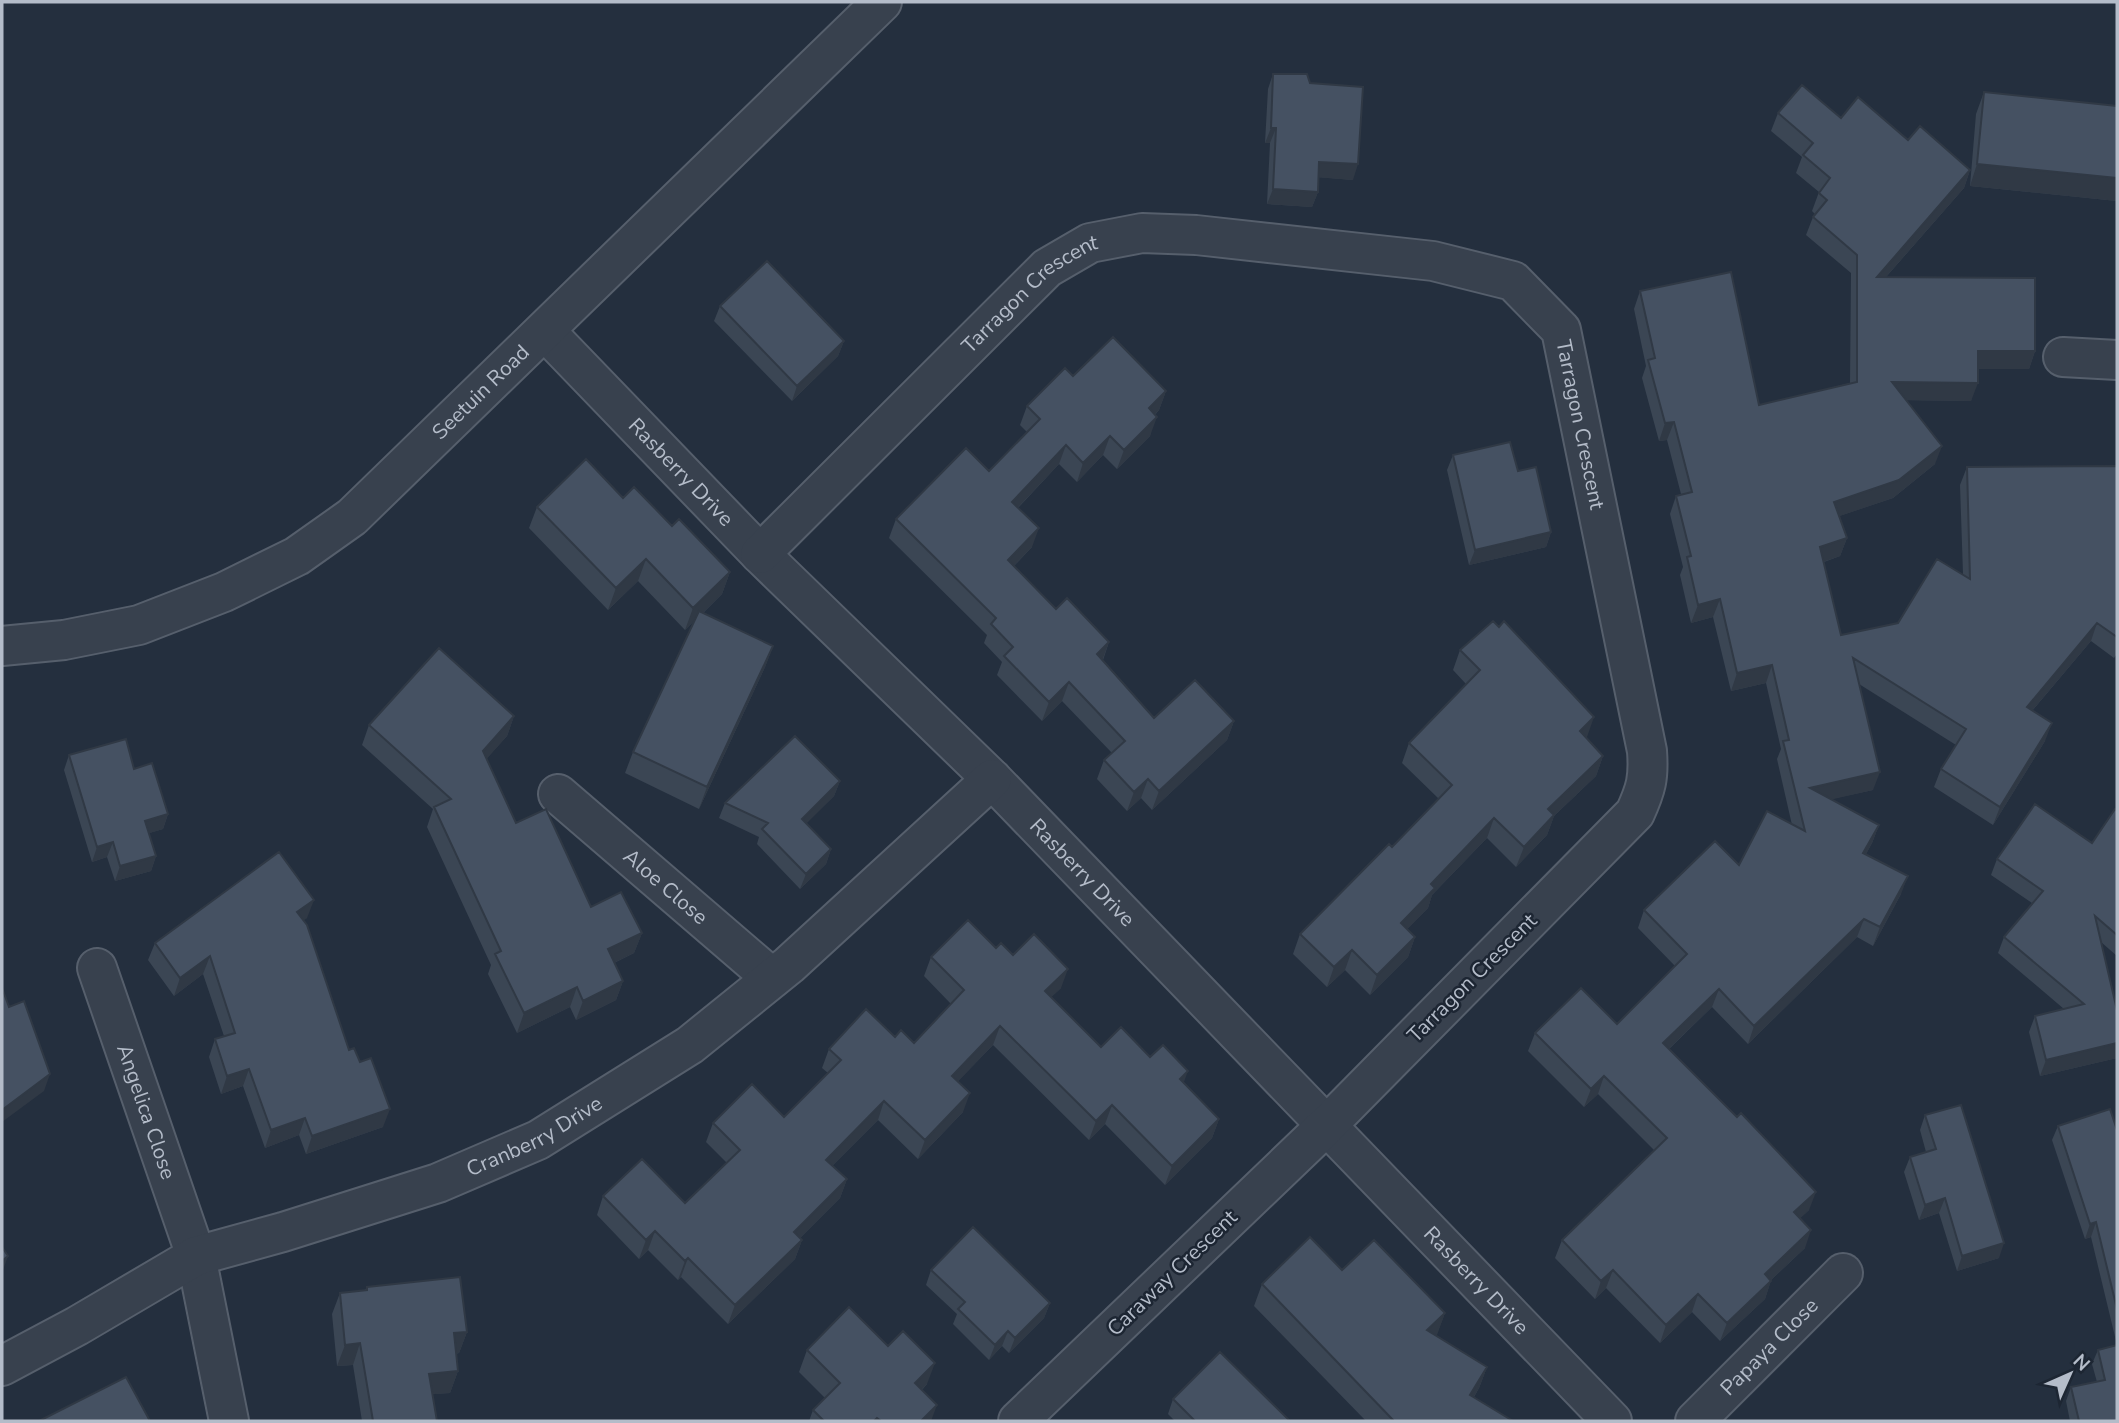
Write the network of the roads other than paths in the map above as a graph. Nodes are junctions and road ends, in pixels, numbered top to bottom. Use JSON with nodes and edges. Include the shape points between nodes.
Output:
{"nodes":[{"id":1,"x":882,"y":2,"type":"edge"},
{"id":2,"x":545,"y":331,"type":"junction"},
{"id":3,"x":2063,"y":357,"type":"dead end"},
{"id":4,"x":2117,"y":360,"type":"edge"},
{"id":5,"x":760,"y":554,"type":"junction"},
{"id":6,"x":2,"y":646,"type":"edge"},
{"id":7,"x":992,"y":779,"type":"junction"},
{"id":8,"x":558,"y":794,"type":"dead end"},
{"id":9,"x":97,"y":968,"type":"dead end"},
{"id":10,"x":772,"y":978,"type":"junction"},
{"id":11,"x":1326,"y":1126,"type":"junction"},
{"id":12,"x":196,"y":1256,"type":"junction"},
{"id":13,"x":1843,"y":1273,"type":"dead end"},
{"id":14,"x":2,"y":1366,"type":"edge"},
{"id":15,"x":229,"y":1421,"type":"edge"},
{"id":16,"x":1018,"y":1421,"type":"edge"},
{"id":17,"x":1612,"y":1421,"type":"edge"},
{"id":18,"x":1695,"y":1421,"type":"edge"}],
"edges":[{"from":1,"to":2,"type":"street","name":"Seetuin Road"},
{"from":2,"to":5,"type":"street","name":"Rasberry Drive"},
{"from":2,"to":6,"type":"street","name":"Seetuin Road","via":[[352,517],[297,556],[224,592],[139,625]]},
{"from":3,"to":4,"type":"street"},
{"from":5,"to":7,"type":"street","name":"Rasberry Drive"},
{"from":5,"to":11,"type":"street","name":"Tarragon Crescent","via":[[1047,268],[1090,243],[1142,233],[1196,235],[1433,261],[1513,281],[1561,330],[1647,751],[1647,789],[1635,813]]},
{"from":7,"to":10,"type":"street","name":"Cranberry Drive"},
{"from":7,"to":11,"type":"street","name":"Rasberry Drive"},
{"from":8,"to":10,"type":"street","name":"Aloe Close"},
{"from":9,"to":12,"type":"street","name":"Angelica Close"},
{"from":10,"to":12,"type":"street","name":"Cranberry Drive","via":[[690,1045],[538,1140],[438,1183]]},
{"from":11,"to":16,"type":"street","name":"Caraway Crescent"},
{"from":11,"to":17,"type":"street","name":"Rasberry Drive"},
{"from":12,"to":14,"type":"street","name":"Cranberry Drive"},
{"from":12,"to":15,"type":"street","name":"Angelica Close"},
{"from":13,"to":18,"type":"street","name":"Papaya Close"}]}
